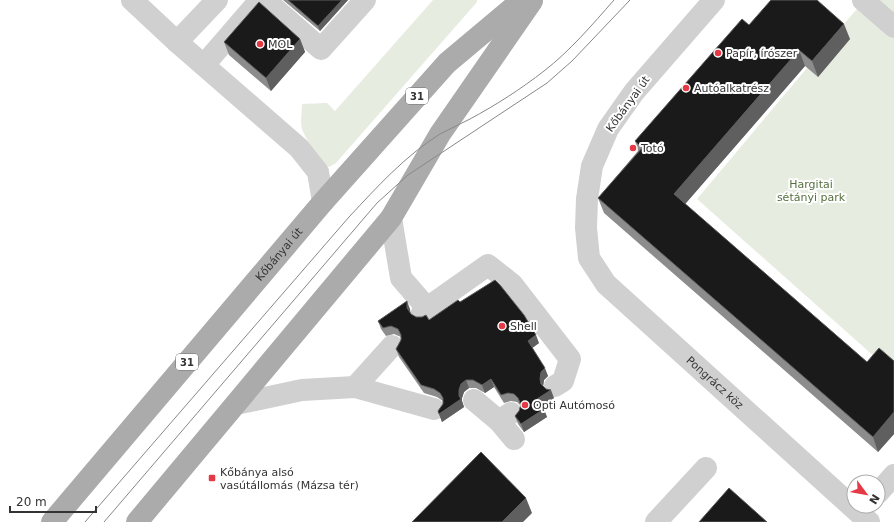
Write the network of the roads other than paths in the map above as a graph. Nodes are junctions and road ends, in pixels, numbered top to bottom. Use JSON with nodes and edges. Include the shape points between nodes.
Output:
{"nodes":[{"id":1,"x":132,"y":0,"type":"edge"},
{"id":2,"x":217,"y":0,"type":"edge"},
{"id":3,"x":260,"y":0,"type":"edge"},
{"id":4,"x":265,"y":0,"type":"edge"},
{"id":5,"x":365,"y":0,"type":"edge"},
{"id":6,"x":522,"y":0,"type":"edge"},
{"id":7,"x":532,"y":0,"type":"edge"},
{"id":8,"x":714,"y":0,"type":"edge"},
{"id":9,"x":863,"y":0,"type":"edge"},
{"id":10,"x":894,"y":27,"type":"edge"},
{"id":11,"x":177,"y":42,"type":"junction"},
{"id":12,"x":204,"y":65,"type":"junction"},
{"id":13,"x":323,"y":202,"type":"junction"},
{"id":14,"x":391,"y":218,"type":"junction"},
{"id":15,"x":586,"y":228,"type":"joint"},
{"id":16,"x":392,"y":346,"type":"dead end"},
{"id":17,"x":555,"y":386,"type":"dead end"},
{"id":18,"x":355,"y":387,"type":"junction"},
{"id":19,"x":474,"y":400,"type":"dead end"},
{"id":20,"x":236,"y":404,"type":"junction"},
{"id":21,"x":434,"y":409,"type":"dead end"},
{"id":22,"x":514,"y":439,"type":"dead end"},
{"id":23,"x":706,"y":468,"type":"dead end"},
{"id":24,"x":894,"y":475,"type":"edge"},
{"id":25,"x":886,"y":484,"type":"edge"},
{"id":26,"x":846,"y":497,"type":"edge"},
{"id":27,"x":52,"y":522,"type":"edge"},
{"id":28,"x":136,"y":522,"type":"edge"},
{"id":29,"x":656,"y":522,"type":"edge"}],
"edges":[{"from":1,"to":11,"type":"street"},
{"from":2,"to":11,"type":"street"},
{"from":3,"to":12,"type":"street"},
{"from":4,"to":5,"type":"street","via":[[320,49]]},
{"from":6,"to":13,"type":"main road","name":"Kőbányai út","number":"31","via":[[447,63]]},
{"from":7,"to":14,"type":"main road","via":[[440,134]]},
{"from":8,"to":15,"type":"street","name":"Kőbányai út","via":[[634,92],[608,129],[592,166]]},
{"from":9,"to":10,"type":"street"},
{"from":11,"to":12,"type":"street"},
{"from":12,"to":13,"type":"street","via":[[299,148],[318,172]]},
{"from":13,"to":27,"type":"main road","name":"Kőbányai út","number":"31"},
{"from":14,"to":17,"type":"street","via":[[401,278],[424,310],[488,265],[512,284],[570,359],[562,381]]},
{"from":14,"to":20,"type":"main road"},
{"from":15,"to":26,"type":"street","name":"Pongrácz köz","via":[[589,258],[606,284]]},
{"from":16,"to":18,"type":"street"},
{"from":18,"to":20,"type":"street","via":[[302,390]]},
{"from":18,"to":21,"type":"street"},
{"from":19,"to":22,"type":"street","via":[[505,417]]},
{"from":20,"to":28,"type":"main road"},
{"from":23,"to":29,"type":"street"},
{"from":24,"to":25,"type":"street"}]}
